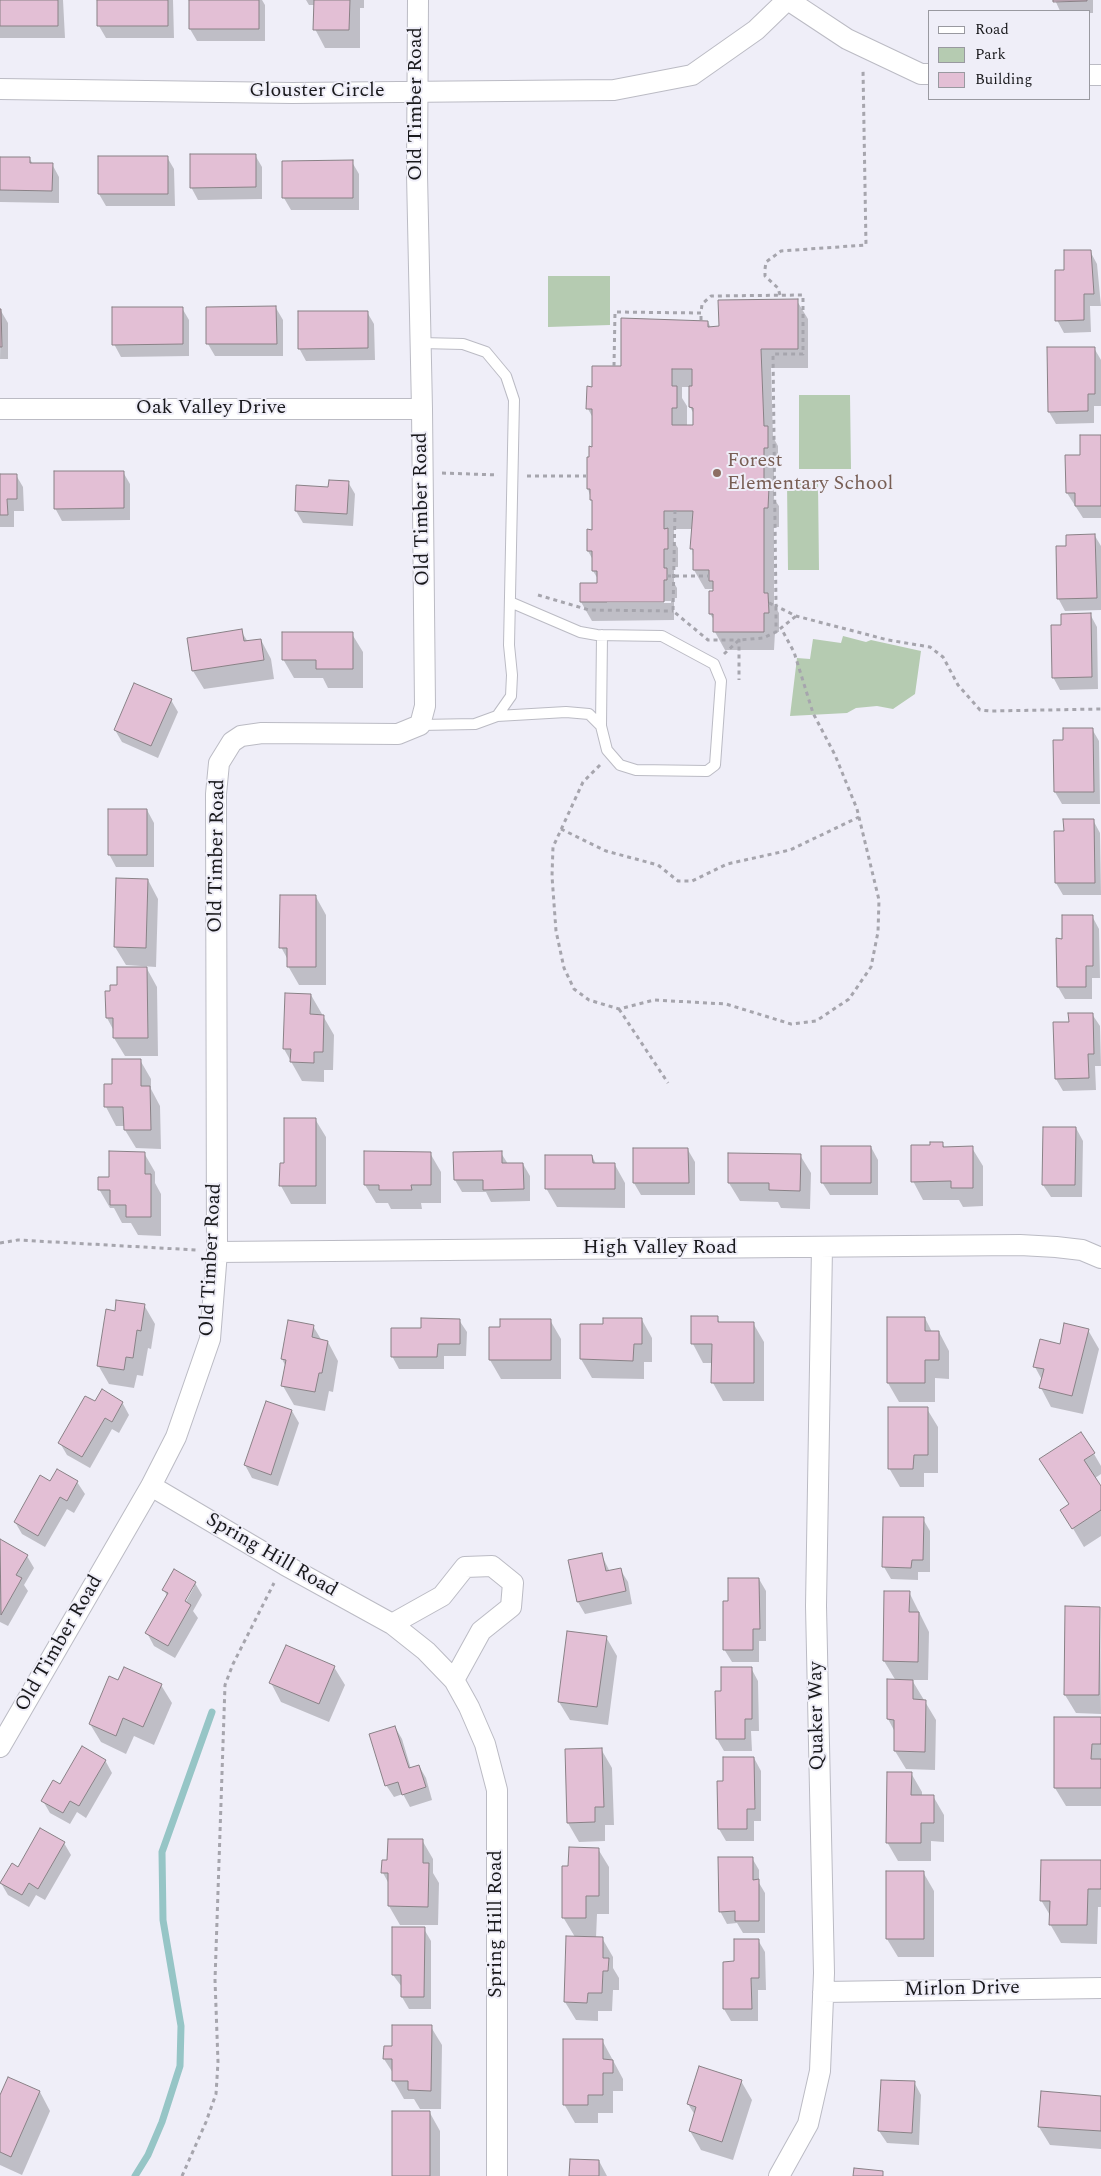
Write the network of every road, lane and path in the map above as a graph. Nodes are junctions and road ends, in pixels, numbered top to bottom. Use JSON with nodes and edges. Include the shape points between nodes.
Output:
{"nodes":[{"id":1,"x":418,"y":0,"type":"edge"},
{"id":2,"x":787,"y":0,"type":"edge"},
{"id":3,"x":868,"y":49,"type":"junction"},
{"id":4,"x":928,"y":74,"type":"edge"},
{"id":5,"x":0,"y":89,"type":"edge"},
{"id":6,"x":417,"y":92,"type":"junction"},
{"id":7,"x":780,"y":295,"type":"junction"},
{"id":8,"x":610,"y":312,"type":"dead end"},
{"id":9,"x":615,"y":312,"type":"junction"},
{"id":10,"x":701,"y":313,"type":"junction"},
{"id":11,"x":701,"y":320,"type":"dead end"},
{"id":12,"x":421,"y":343,"type":"junction"},
{"id":13,"x":614,"y":366,"type":"dead end"},
{"id":14,"x":422,"y":408,"type":"junction"},
{"id":15,"x":0,"y":410,"type":"edge"},
{"id":16,"x":667,"y":576,"type":"dead end"},
{"id":17,"x":709,"y":576,"type":"dead end"},
{"id":18,"x":510,"y":602,"type":"junction"},
{"id":19,"x":769,"y":603,"type":"dead end"},
{"id":20,"x":776,"y":606,"type":"junction"},
{"id":21,"x":796,"y":616,"type":"junction"},
{"id":22,"x":781,"y":628,"type":"junction"},
{"id":23,"x":776,"y":632,"type":"junction"},
{"id":24,"x":602,"y":635,"type":"junction"},
{"id":25,"x":714,"y":664,"type":"junction"},
{"id":26,"x":1101,"y":709,"type":"edge"},
{"id":27,"x":497,"y":716,"type":"junction"},
{"id":28,"x":420,"y":725,"type":"junction"},
{"id":29,"x":601,"y":726,"type":"junction"},
{"id":30,"x":610,"y":756,"type":"junction"},
{"id":31,"x":859,"y":818,"type":"junction"},
{"id":32,"x":561,"y":829,"type":"junction"},
{"id":33,"x":619,"y":1009,"type":"junction"},
{"id":34,"x":668,"y":1083,"type":"dead end"},
{"id":35,"x":0,"y":1243,"type":"edge"},
{"id":36,"x":822,"y":1247,"type":"junction"},
{"id":37,"x":217,"y":1252,"type":"junction"},
{"id":38,"x":1101,"y":1258,"type":"edge"},
{"id":39,"x":151,"y":1486,"type":"junction"},
{"id":40,"x":285,"y":1565,"type":"junction"},
{"id":41,"x":392,"y":1624,"type":"junction"},
{"id":42,"x":454,"y":1680,"type":"junction"},
{"id":43,"x":0,"y":1747,"type":"edge"},
{"id":44,"x":1101,"y":1988,"type":"edge"},
{"id":45,"x":823,"y":1992,"type":"junction"},
{"id":46,"x":182,"y":2176,"type":"edge"},
{"id":47,"x":497,"y":2176,"type":"edge"},
{"id":48,"x":779,"y":2176,"type":"edge"}],
"edges":[{"from":1,"to":6,"type":"street","name":"Old Timber Road"},
{"from":2,"to":3,"type":"street"},
{"from":2,"to":6,"type":"street","name":"Glouster Circle","via":[[756,30],[692,75],[614,90]]},
{"from":3,"to":4,"type":"street","via":[[921,74]]},
{"from":3,"to":7,"type":"path","via":[[863,63],[866,245],[781,252],[766,262],[765,269],[765,276],[778,288]]},
{"from":5,"to":6,"type":"street","name":"Glouster Circle"},
{"from":6,"to":12,"type":"street","name":"Old Timber Road"},
{"from":7,"to":10,"type":"path","via":[[711,296],[702,304]]},
{"from":7,"to":20,"type":"path","via":[[803,295],[803,354],[773,354]]},
{"from":8,"to":9,"type":"path"},
{"from":9,"to":10,"type":"path"},
{"from":9,"to":13,"type":"path"},
{"from":10,"to":11,"type":"path"},
{"from":12,"to":14,"type":"street","name":"Old Timber Road"},
{"from":12,"to":18,"type":"lane","via":[[462,344],[486,352],[506,376],[514,400]]},
{"from":14,"to":15,"type":"street","name":"Oak Valley Drive"},
{"from":14,"to":28,"type":"street","name":"Old Timber Road","via":[[425,706]]},
{"from":16,"to":17,"type":"path"},
{"from":18,"to":24,"type":"lane","via":[[580,632]]},
{"from":18,"to":27,"type":"lane","via":[[511,696]]},
{"from":19,"to":20,"type":"path"},
{"from":20,"to":21,"type":"path"},
{"from":20,"to":23,"type":"path"},
{"from":21,"to":22,"type":"path"},
{"from":21,"to":26,"type":"path","via":[[888,640],[930,646],[943,657],[958,684],[980,710]]},
{"from":22,"to":23,"type":"path"},
{"from":22,"to":31,"type":"path","via":[[794,652],[813,713],[835,755]]},
{"from":23,"to":25,"type":"path","via":[[763,638],[739,640]]},
{"from":24,"to":25,"type":"lane","via":[[662,636]]},
{"from":24,"to":29,"type":"lane"},
{"from":25,"to":30,"type":"lane","via":[[721,681],[715,765],[707,771],[636,770],[620,765]]},
{"from":27,"to":28,"type":"lane","via":[[475,724]]},
{"from":27,"to":29,"type":"lane","via":[[589,714]]},
{"from":28,"to":37,"type":"street","name":"Old Timber Road","via":[[398,734],[262,733],[241,736],[232,742],[219,763],[216,794]]},
{"from":29,"to":30,"type":"lane"},
{"from":30,"to":32,"type":"path","via":[[583,782]]},
{"from":31,"to":32,"type":"path","via":[[790,850],[727,864],[692,881],[678,880],[658,865],[606,851]]},
{"from":31,"to":33,"type":"path","via":[[879,900],[878,932],[871,966],[849,999],[816,1021],[791,1024],[726,1004],[654,1000]]},
{"from":32,"to":33,"type":"path","via":[[553,847],[552,876],[556,931],[564,968],[574,989],[589,1000]]},
{"from":33,"to":34,"type":"path"},
{"from":35,"to":37,"type":"path","via":[[18,1240]]},
{"from":36,"to":37,"type":"street","name":"High Valley Road"},
{"from":36,"to":38,"type":"street","name":"High Valley Road","via":[[1056,1246],[1082,1250]]},
{"from":36,"to":45,"type":"street","name":"Quaker Way","via":[[816,1606]]},
{"from":37,"to":39,"type":"street","name":"Old Timber Road","via":[[210,1339],[176,1438]]},
{"from":39,"to":40,"type":"street","name":"Spring Hill Road"},
{"from":39,"to":43,"type":"street","name":"Old Timber Road"},
{"from":40,"to":41,"type":"street","name":"Spring Hill Road"},
{"from":40,"to":46,"type":"path","via":[[225,1685],[215,1980],[216,2086],[206,2122]]},
{"from":41,"to":42,"type":"street","name":"Spring Hill Road","via":[[426,1651]]},
{"from":41,"to":42,"type":"street","via":[[442,1596],[465,1567],[492,1566],[513,1583],[512,1607],[481,1631]]},
{"from":42,"to":47,"type":"street","name":"Spring Hill Road","via":[[485,1744],[497,1790]]},
{"from":44,"to":45,"type":"street","name":"Mirlon Drive"},
{"from":45,"to":48,"type":"street","name":"Quaker Way","via":[[820,2071],[808,2124]]}]}
